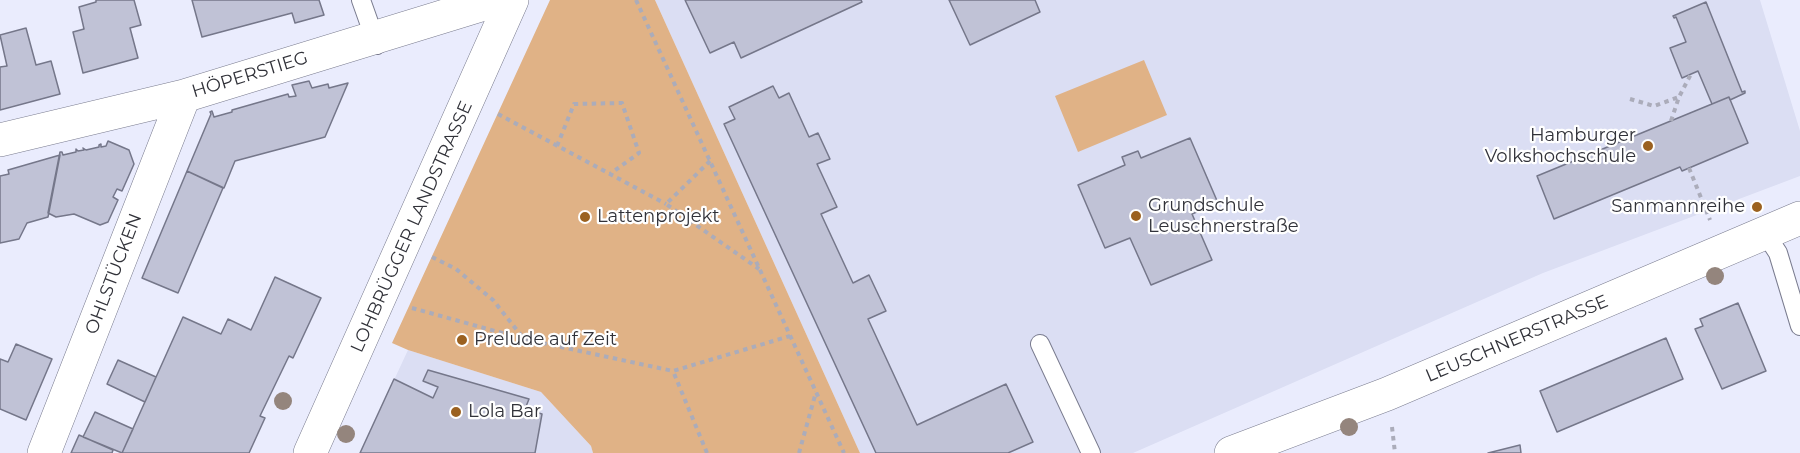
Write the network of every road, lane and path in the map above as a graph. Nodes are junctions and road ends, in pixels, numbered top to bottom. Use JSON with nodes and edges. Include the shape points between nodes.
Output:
{"nodes":[{"id":1,"x":361,"y":0,"type":"edge"},
{"id":2,"x":497,"y":0,"type":"edge"},
{"id":3,"x":512,"y":0,"type":"edge"},
{"id":4,"x":636,"y":0,"type":"edge"},
{"id":5,"x":376,"y":42,"type":"junction"},
{"id":6,"x":1691,"y":74,"type":"dead end"},
{"id":7,"x":183,"y":96,"type":"junction"},
{"id":8,"x":1679,"y":97,"type":"junction"},
{"id":9,"x":469,"y":99,"type":"junction"},
{"id":10,"x":1630,"y":99,"type":"dead end"},
{"id":11,"x":1671,"y":121,"type":"dead end"},
{"id":12,"x":0,"y":140,"type":"edge"},
{"id":13,"x":558,"y":146,"type":"junction"},
{"id":14,"x":710,"y":161,"type":"junction"},
{"id":15,"x":1689,"y":168,"type":"dead end"},
{"id":16,"x":610,"y":174,"type":"junction"},
{"id":17,"x":666,"y":204,"type":"junction"},
{"id":18,"x":1800,"y":218,"type":"edge"},
{"id":19,"x":1765,"y":233,"type":"junction"},
{"id":20,"x":404,"y":243,"type":"junction"},
{"id":21,"x":1723,"y":251,"type":"junction"},
{"id":22,"x":759,"y":269,"type":"junction"},
{"id":23,"x":379,"y":298,"type":"junction"},
{"id":24,"x":1800,"y":326,"type":"edge"},
{"id":25,"x":790,"y":336,"type":"junction"},
{"id":26,"x":524,"y":339,"type":"junction"},
{"id":27,"x":1040,"y":344,"type":"dead end"},
{"id":28,"x":673,"y":371,"type":"junction"},
{"id":29,"x":816,"y":391,"type":"junction"},
{"id":30,"x":1392,"y":430,"type":"dead end"},
{"id":31,"x":44,"y":453,"type":"edge"},
{"id":32,"x":310,"y":453,"type":"edge"},
{"id":33,"x":707,"y":453,"type":"edge"},
{"id":34,"x":799,"y":453,"type":"edge"},
{"id":35,"x":844,"y":453,"type":"edge"},
{"id":36,"x":1091,"y":453,"type":"edge"},
{"id":37,"x":1231,"y":453,"type":"edge"},
{"id":38,"x":1395,"y":453,"type":"edge"}],
"edges":[{"from":1,"to":5,"type":"lane"},
{"from":2,"to":5,"type":"street","name":"HÖPERSTIEG"},
{"from":3,"to":9,"type":"street","name":"LOHBRÜGGER LANDSTRASSE"},
{"from":4,"to":14,"type":"path"},
{"from":5,"to":7,"type":"street","name":"HÖPERSTIEG"},
{"from":6,"to":8,"type":"path"},
{"from":7,"to":12,"type":"street","name":"HÖPERSTIEG"},
{"from":7,"to":31,"type":"street","name":"OHLSTÜCKEN"},
{"from":8,"to":10,"type":"path","via":[[1654,106]]},
{"from":8,"to":11,"type":"path"},
{"from":9,"to":13,"type":"path"},
{"from":9,"to":20,"type":"street","name":"LOHBRÜGGER LANDSTRASSE"},
{"from":13,"to":16,"type":"path"},
{"from":13,"to":16,"type":"path","via":[[574,104],[622,103],[639,153]]},
{"from":14,"to":17,"type":"path"},
{"from":14,"to":22,"type":"path"},
{"from":15,"to":21,"type":"path"},
{"from":16,"to":17,"type":"path"},
{"from":17,"to":22,"type":"path"},
{"from":18,"to":19,"type":"street","name":"LEUSCHNERSTRASSE"},
{"from":19,"to":21,"type":"street","name":"LEUSCHNERSTRASSE"},
{"from":19,"to":24,"type":"lane","via":[[1778,253]]},
{"from":20,"to":23,"type":"street","name":"LOHBRÜGGER LANDSTRASSE"},
{"from":20,"to":26,"type":"path","via":[[456,269],[493,300]]},
{"from":21,"to":37,"type":"street","name":"LEUSCHNERSTRASSE","via":[[1387,394]]},
{"from":22,"to":25,"type":"path"},
{"from":23,"to":26,"type":"path"},
{"from":23,"to":32,"type":"street","name":"LOHBRÜGGER LANDSTRASSE"},
{"from":25,"to":28,"type":"path"},
{"from":25,"to":29,"type":"path"},
{"from":26,"to":28,"type":"path"},
{"from":27,"to":36,"type":"lane"},
{"from":28,"to":33,"type":"path"},
{"from":29,"to":34,"type":"path"},
{"from":29,"to":35,"type":"path"},
{"from":30,"to":38,"type":"path"}]}
